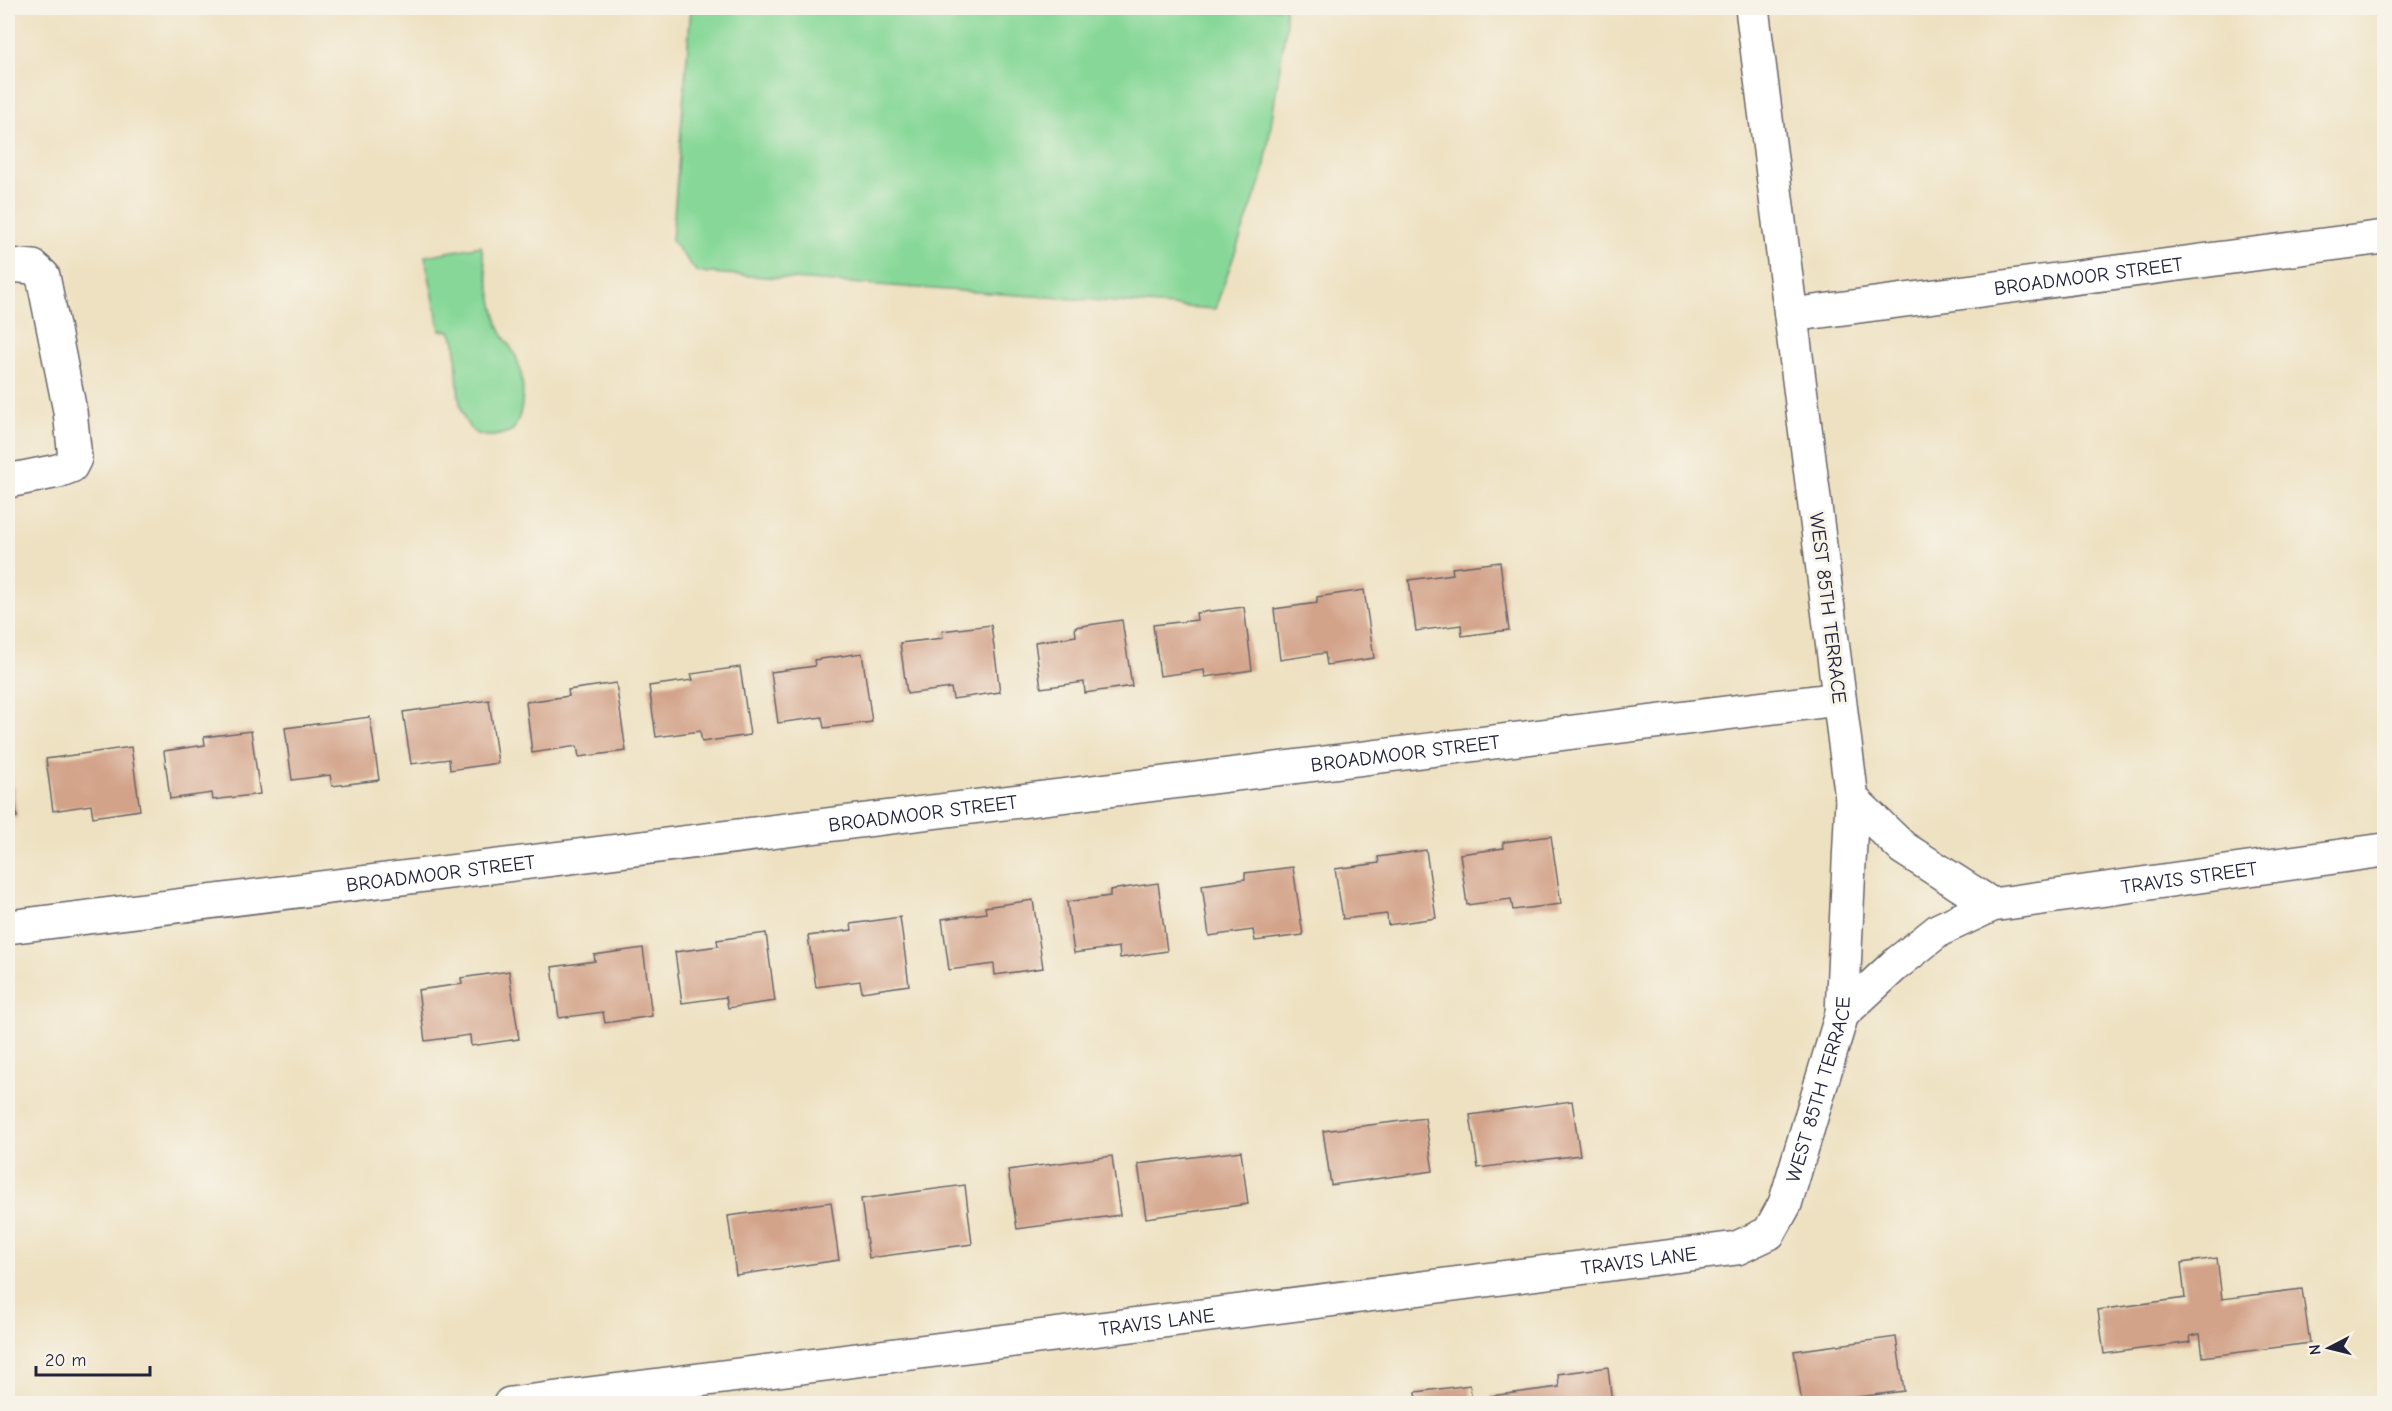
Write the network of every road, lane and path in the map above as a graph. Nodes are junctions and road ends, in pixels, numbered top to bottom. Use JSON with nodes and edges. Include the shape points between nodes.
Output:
{"nodes":[{"id":1,"x":1752,"y":8,"type":"edge"},
{"id":2,"x":2385,"y":237,"type":"edge"},
{"id":3,"x":8,"y":265,"type":"edge"},
{"id":4,"x":1791,"y":315,"type":"junction"},
{"id":5,"x":8,"y":481,"type":"edge"},
{"id":6,"x":1839,"y":699,"type":"junction"},
{"id":7,"x":1852,"y":799,"type":"junction"},
{"id":8,"x":2385,"y":850,"type":"edge"},
{"id":9,"x":1992,"y":905,"type":"junction"},
{"id":10,"x":8,"y":927,"type":"edge"},
{"id":11,"x":1842,"y":1014,"type":"junction"},
{"id":12,"x":1785,"y":1204,"type":"joint"},
{"id":13,"x":510,"y":1404,"type":"edge"}],
"edges":[{"from":1,"to":4,"type":"street","name":"WEST 85TH TERRACE"},
{"from":2,"to":4,"type":"street","name":"BROADMOOR STREET"},
{"from":3,"to":5,"type":"street","via":[[33,267],[43,276],[70,411],[75,458],[70,466],[58,471]]},
{"from":4,"to":6,"type":"street","name":"WEST 85TH TERRACE"},
{"from":6,"to":7,"type":"street","name":"WEST 85TH TERRACE"},
{"from":6,"to":10,"type":"street","name":"BROADMOOR STREET"},
{"from":7,"to":9,"type":"street","via":[[1903,848]]},
{"from":7,"to":11,"type":"street","name":"WEST 85TH TERRACE"},
{"from":8,"to":9,"type":"street","name":"TRAVIS STREET"},
{"from":9,"to":11,"type":"street","name":"TRAVIS STREET","via":[[1939,930],[1895,964]]},
{"from":11,"to":12,"type":"street","name":"WEST 85TH TERRACE"},
{"from":12,"to":13,"type":"street","name":"TRAVIS LANE","via":[[1769,1233],[1737,1248]]}]}
